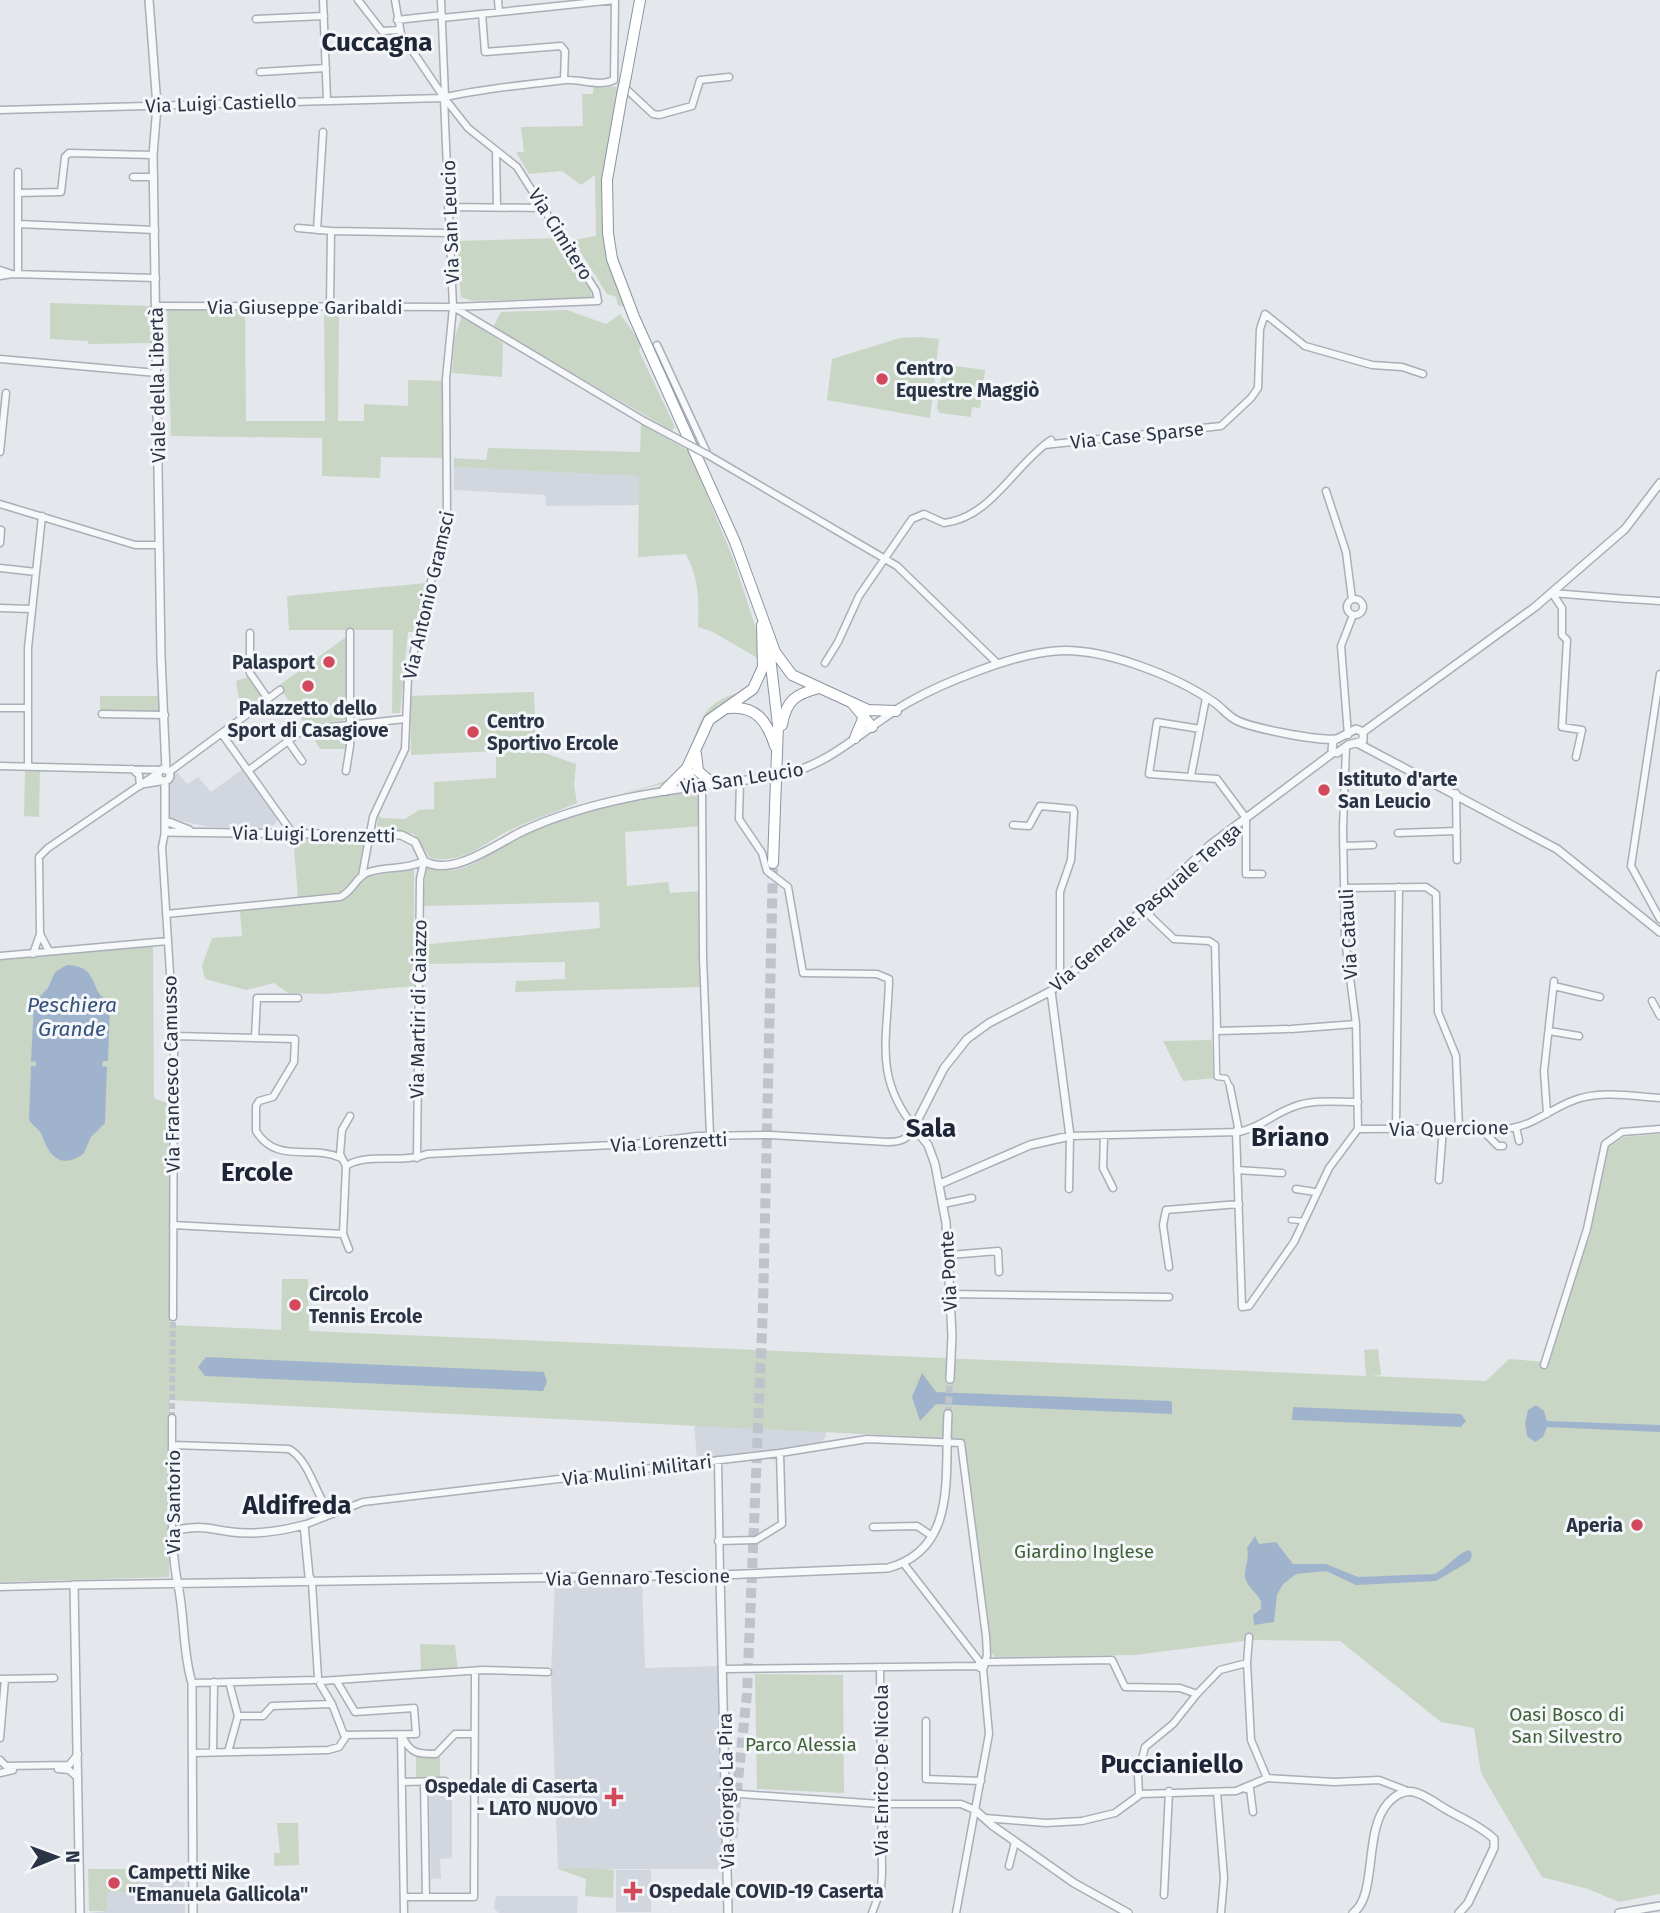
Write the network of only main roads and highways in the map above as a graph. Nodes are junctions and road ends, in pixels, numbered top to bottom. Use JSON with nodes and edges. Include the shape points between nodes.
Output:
{"nodes":[{"id":1,"x":640,"y":0,"type":"edge"},
{"id":2,"x":760,"y":610,"type":"junction"},
{"id":3,"x":819,"y":688,"type":"junction"},
{"id":4,"x":725,"y":708,"type":"junction"},
{"id":5,"x":896,"y":711,"type":"road end"},
{"id":6,"x":865,"y":714,"type":"junction"},
{"id":7,"x":872,"y":727,"type":"road end"},
{"id":8,"x":855,"y":738,"type":"road end"},
{"id":9,"x":778,"y":757,"type":"junction"},
{"id":10,"x":693,"y":770,"type":"junction"},
{"id":11,"x":665,"y":790,"type":"road end"},
{"id":12,"x":773,"y":863,"type":"tunnel mouth"}],
"edges":[{"from":1,"to":2,"type":"highway","bridge":true,"via":[[607,180],[612,259]]},
{"from":2,"to":3,"type":"highway","via":[[783,666],[792,676]]},
{"from":2,"to":4,"type":"highway","via":[[764,653],[759,679],[746,696]]},
{"from":2,"to":9,"type":"highway","via":[[774,677]]},
{"from":3,"to":6,"type":"highway"},
{"from":3,"to":9,"type":"highway","via":[[791,699],[782,720]]},
{"from":4,"to":9,"type":"highway","via":[[748,709],[760,715]]},
{"from":4,"to":10,"type":"highway","via":[[709,720]]},
{"from":5,"to":6,"type":"highway"},
{"from":6,"to":7,"type":"highway"},
{"from":6,"to":8,"type":"highway"},
{"from":9,"to":12,"type":"highway"},
{"from":10,"to":10,"type":"highway","via":[[703,785]]},
{"from":10,"to":11,"type":"highway"}]}
